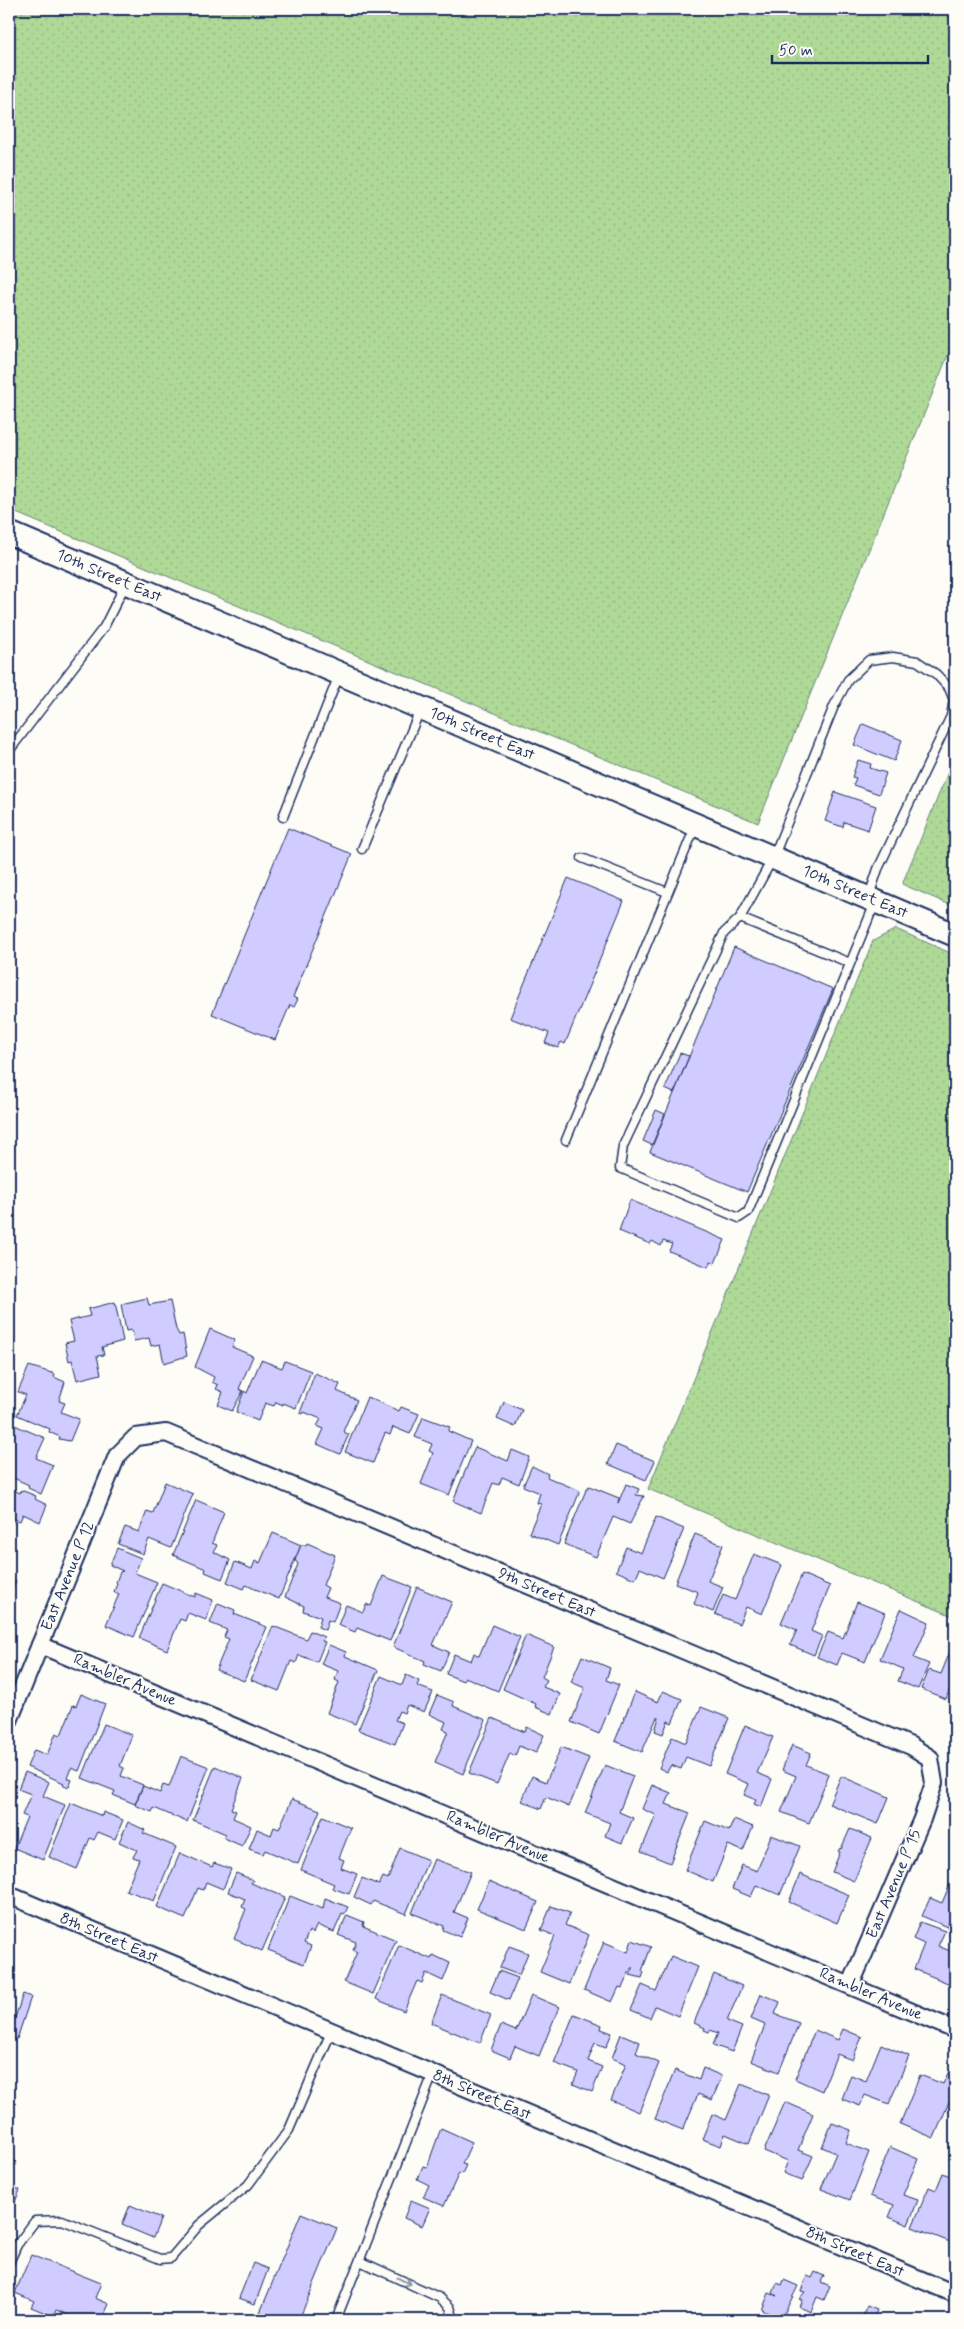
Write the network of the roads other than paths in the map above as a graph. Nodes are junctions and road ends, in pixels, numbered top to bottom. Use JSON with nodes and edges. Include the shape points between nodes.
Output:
{"nodes":[{"id":1,"x":9,"y":533,"type":"edge"},
{"id":2,"x":126,"y":583,"type":"junction"},
{"id":3,"x":340,"y":674,"type":"junction"},
{"id":4,"x":421,"y":708,"type":"junction"},
{"id":5,"x":9,"y":751,"type":"edge"},
{"id":6,"x":283,"y":818,"type":"dead end"},
{"id":7,"x":696,"y":825,"type":"junction"},
{"id":8,"x":362,"y":849,"type":"dead end"},
{"id":9,"x":582,"y":858,"type":"dead end"},
{"id":10,"x":773,"y":858,"type":"junction"},
{"id":11,"x":667,"y":892,"type":"junction"},
{"id":12,"x":872,"y":900,"type":"junction"},
{"id":13,"x":740,"y":918,"type":"junction"},
{"id":14,"x":955,"y":935,"type":"edge"},
{"id":15,"x":850,"y":963,"type":"junction"},
{"id":16,"x":566,"y":1140,"type":"dead end"},
{"id":17,"x":136,"y":1437,"type":"joint"},
{"id":18,"x":40,"y":1645,"type":"junction"},
{"id":19,"x":9,"y":1721,"type":"edge"},
{"id":20,"x":934,"y":1783,"type":"joint"},
{"id":21,"x":9,"y":1895,"type":"edge"},
{"id":22,"x":851,"y":1984,"type":"junction"},
{"id":23,"x":955,"y":2030,"type":"edge"},
{"id":24,"x":331,"y":2032,"type":"junction"},
{"id":25,"x":433,"y":2074,"type":"junction"},
{"id":26,"x":360,"y":2261,"type":"junction"},
{"id":27,"x":9,"y":2263,"type":"edge"},
{"id":28,"x":955,"y":2294,"type":"edge"},
{"id":29,"x":336,"y":2320,"type":"edge"},
{"id":30,"x":454,"y":2320,"type":"edge"}],
"edges":[{"from":1,"to":2,"type":"main road","name":"10th Street East"},
{"from":2,"to":3,"type":"main road","name":"10th Street East"},
{"from":2,"to":5,"type":"lane","via":[[104,627]]},
{"from":3,"to":4,"type":"main road","name":"10th Street East"},
{"from":3,"to":6,"type":"lane"},
{"from":4,"to":7,"type":"main road","name":"10th Street East"},
{"from":4,"to":8,"type":"lane"},
{"from":7,"to":10,"type":"main road","name":"10th Street East"},
{"from":7,"to":11,"type":"lane"},
{"from":9,"to":11,"type":"lane"},
{"from":10,"to":12,"type":"main road","name":"10th Street East"},
{"from":10,"to":12,"type":"lane","via":[[834,706],[848,680],[869,660],[893,657],[917,661],[949,688],[954,700],[951,716],[878,869]]},
{"from":10,"to":13,"type":"lane"},
{"from":11,"to":16,"type":"lane"},
{"from":12,"to":14,"type":"main road","name":"10th Street East"},
{"from":12,"to":15,"type":"lane"},
{"from":13,"to":15,"type":"lane"},
{"from":13,"to":15,"type":"lane","via":[[724,932],[623,1146],[620,1168],[739,1218],[748,1212]]},
{"from":17,"to":18,"type":"street","name":"East Avenue P 12","via":[[118,1456]]},
{"from":17,"to":20,"type":"street","name":"9th Street East","via":[[166,1433],[911,1746],[930,1758]]},
{"from":18,"to":19,"type":"street","name":"East Avenue P 12"},
{"from":18,"to":22,"type":"street","name":"Rambler Avenue"},
{"from":20,"to":22,"type":"street","name":"East Avenue P 15"},
{"from":21,"to":24,"type":"street","name":"8th Street East"},
{"from":22,"to":23,"type":"street","name":"Rambler Avenue"},
{"from":24,"to":25,"type":"street","name":"8th Street East"},
{"from":24,"to":27,"type":"lane","via":[[289,2130],[248,2186],[199,2225],[170,2258],[160,2259],[62,2220],[35,2221],[17,2245]]},
{"from":25,"to":26,"type":"lane"},
{"from":25,"to":28,"type":"street","name":"8th Street East"},
{"from":26,"to":29,"type":"lane"},
{"from":26,"to":30,"type":"lane","one_way":true,"via":[[440,2298],[450,2307]]}]}
